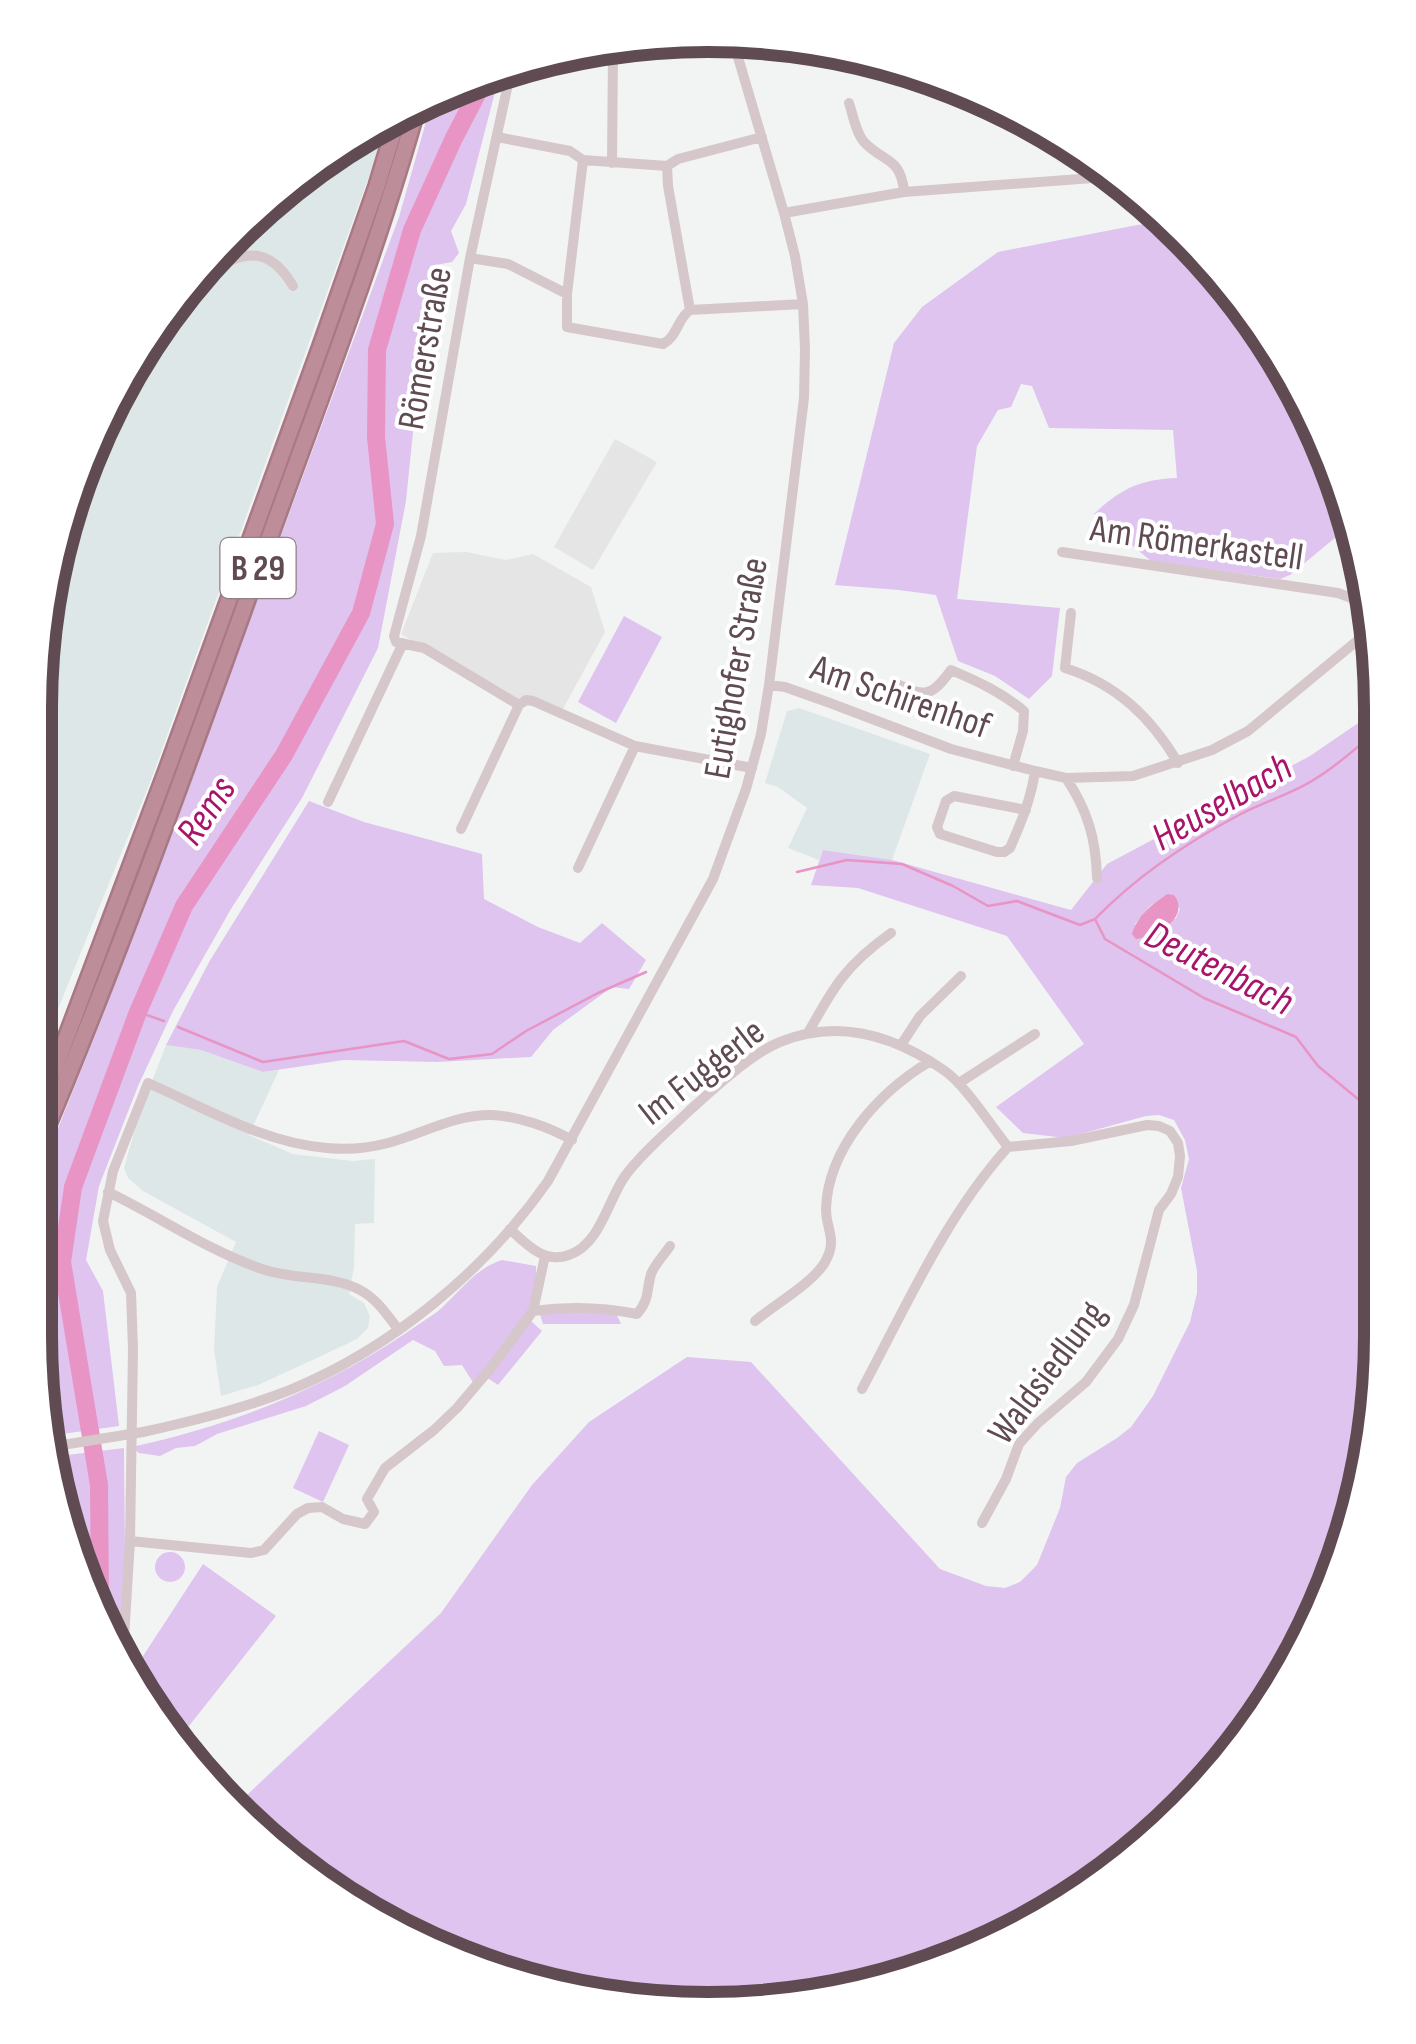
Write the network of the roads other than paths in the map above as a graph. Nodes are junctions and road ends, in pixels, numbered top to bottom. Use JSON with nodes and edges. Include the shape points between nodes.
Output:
{"nodes":[{"id":1,"x":736,"y":53,"type":"edge"},
{"id":2,"x":613,"y":60,"type":"edge"},
{"id":3,"x":508,"y":84,"type":"edge"},
{"id":4,"x":849,"y":103,"type":"dead end"},
{"id":5,"x":413,"y":123,"type":"edge"},
{"id":6,"x":392,"y":134,"type":"edge"},
{"id":7,"x":762,"y":136,"type":"junction"},
{"id":8,"x":497,"y":137,"type":"junction"},
{"id":9,"x":583,"y":160,"type":"junction"},
{"id":10,"x":612,"y":163,"type":"junction"},
{"id":11,"x":666,"y":166,"type":"junction"},
{"id":12,"x":1093,"y":178,"type":"edge"},
{"id":13,"x":904,"y":192,"type":"junction"},
{"id":14,"x":784,"y":213,"type":"junction"},
{"id":15,"x":470,"y":258,"type":"junction"},
{"id":16,"x":229,"y":261,"type":"edge"},
{"id":17,"x":293,"y":286,"type":"dead end"},
{"id":18,"x":567,"y":294,"type":"junction"},
{"id":19,"x":803,"y":304,"type":"junction"},
{"id":20,"x":690,"y":310,"type":"junction"},
{"id":21,"x":1062,"y":552,"type":"dead end"},
{"id":22,"x":1354,"y":599,"type":"edge"},
{"id":23,"x":1071,"y":613,"type":"dead end"},
{"id":24,"x":1360,"y":639,"type":"edge"},
{"id":25,"x":398,"y":642,"type":"junction"},
{"id":26,"x":895,"y":683,"type":"dead end"},
{"id":27,"x":769,"y":684,"type":"junction"},
{"id":28,"x":519,"y":705,"type":"junction"},
{"id":29,"x":635,"y":746,"type":"junction"},
{"id":30,"x":1178,"y":763,"type":"junction"},
{"id":31,"x":1013,"y":766,"type":"junction"},
{"id":32,"x":752,"y":768,"type":"junction"},
{"id":33,"x":1035,"y":771,"type":"junction"},
{"id":34,"x":1066,"y":778,"type":"junction"},
{"id":35,"x":328,"y":802,"type":"dead end"},
{"id":36,"x":1026,"y":810,"type":"junction"},
{"id":37,"x":461,"y":829,"type":"dead end"},
{"id":38,"x":578,"y":868,"type":"dead end"},
{"id":39,"x":1096,"y":878,"type":"dead end"},
{"id":40,"x":890,"y":933,"type":"dead end"},
{"id":41,"x":962,"y":976,"type":"dead end"},
{"id":42,"x":808,"y":1034,"type":"junction"},
{"id":43,"x":1035,"y":1034,"type":"dead end"},
{"id":44,"x":901,"y":1045,"type":"junction"},
{"id":45,"x":928,"y":1062,"type":"junction"},
{"id":46,"x":56,"y":1065,"type":"junction"},
{"id":47,"x":52,"y":1070,"type":"edge"},
{"id":48,"x":52,"y":1074,"type":"edge"},
{"id":49,"x":959,"y":1084,"type":"junction"},
{"id":50,"x":52,"y":1114,"type":"edge"},
{"id":51,"x":572,"y":1140,"type":"junction"},
{"id":52,"x":1008,"y":1148,"type":"junction"},
{"id":53,"x":108,"y":1192,"type":"junction"},
{"id":54,"x":510,"y":1230,"type":"junction"},
{"id":55,"x":670,"y":1246,"type":"dead end"},
{"id":56,"x":545,"y":1256,"type":"junction"},
{"id":57,"x":534,"y":1311,"type":"junction"},
{"id":58,"x":754,"y":1321,"type":"dead end"},
{"id":59,"x":398,"y":1329,"type":"junction"},
{"id":60,"x":862,"y":1389,"type":"dead end"},
{"id":61,"x":62,"y":1445,"type":"edge"},
{"id":62,"x":982,"y":1523,"type":"dead end"},
{"id":63,"x":130,"y":1541,"type":"junction"},
{"id":64,"x":124,"y":1634,"type":"edge"}],
"edges":[{"from":1,"to":7,"type":"street","name":"Eutighofer Straße"},
{"from":2,"to":10,"type":"street"},
{"from":3,"to":8,"type":"street","name":"Römerstraße"},
{"from":4,"to":13,"type":"street","via":[[861,140],[897,167]]},
{"from":5,"to":50,"type":"highway","number":"B 29","via":[[208,708]]},
{"from":6,"to":46,"type":"highway","number":"B 29"},
{"from":7,"to":11,"type":"street"},
{"from":7,"to":14,"type":"street","name":"Eutighofer Straße"},
{"from":8,"to":9,"type":"street"},
{"from":8,"to":15,"type":"street","name":"Römerstraße"},
{"from":9,"to":10,"type":"street"},
{"from":9,"to":18,"type":"street"},
{"from":10,"to":11,"type":"street"},
{"from":11,"to":20,"type":"street"},
{"from":12,"to":13,"type":"street"},
{"from":13,"to":14,"type":"street"},
{"from":14,"to":19,"type":"street","name":"Eutighofer Straße"},
{"from":15,"to":18,"type":"street","via":[[508,264]]},
{"from":15,"to":25,"type":"street","name":"Römerstraße"},
{"from":16,"to":17,"type":"street","via":[[254,256],[280,266]]},
{"from":18,"to":20,"type":"street","via":[[567,328],[664,344]]},
{"from":19,"to":20,"type":"street"},
{"from":19,"to":27,"type":"street","name":"Eutighofer Straße","via":[[804,398]]},
{"from":21,"to":22,"type":"street","name":"Am Römerkastell"},
{"from":23,"to":30,"type":"street","via":[[1065,668],[1134,708]]},
{"from":24,"to":30,"type":"street","name":"Am Schirenhof","via":[[1248,730]]},
{"from":25,"to":28,"type":"street","via":[[424,648]]},
{"from":25,"to":35,"type":"street","name":"Römerstraße"},
{"from":26,"to":31,"type":"street","name":"Am Schirenhof","via":[[925,694],[951,670],[1008,698],[1024,710]]},
{"from":27,"to":31,"type":"street","name":"Am Schirenhof"},
{"from":27,"to":32,"type":"street","name":"Eutighofer Straße"},
{"from":28,"to":29,"type":"street","via":[[533,701]]},
{"from":28,"to":37,"type":"street"},
{"from":29,"to":32,"type":"street"},
{"from":29,"to":38,"type":"street"},
{"from":30,"to":34,"type":"street","name":"Am Schirenhof","via":[[1133,776]]},
{"from":31,"to":33,"type":"street","name":"Am Schirenhof"},
{"from":32,"to":51,"type":"street","name":"Eutighofer Straße","via":[[713,879]]},
{"from":33,"to":34,"type":"street","name":"Am Schirenhof"},
{"from":33,"to":36,"type":"street"},
{"from":34,"to":39,"type":"street","via":[[1093,832]]},
{"from":36,"to":36,"type":"street","via":[[1004,852],[937,828],[954,796]]},
{"from":40,"to":42,"type":"street","via":[[833,987]]},
{"from":41,"to":44,"type":"street"},
{"from":42,"to":44,"type":"street","name":"Im Fuggerle","via":[[859,1032]]},
{"from":42,"to":56,"type":"street","name":"Im Fuggerle","via":[[777,1042],[702,1098],[624,1178],[585,1246],[568,1256]]},
{"from":43,"to":49,"type":"street"},
{"from":44,"to":45,"type":"street","name":"Im Fuggerle"},
{"from":45,"to":49,"type":"street","name":"Im Fuggerle"},
{"from":45,"to":58,"type":"street","via":[[887,1093],[842,1153],[829,1184],[832,1245],[825,1264]]},
{"from":46,"to":47,"type":"highway"},
{"from":46,"to":48,"type":"highway","number":"B 29"},
{"from":49,"to":52,"type":"street","name":"Im Fuggerle"},
{"from":51,"to":53,"type":"street","via":[[490,1115],[375,1145],[328,1148],[281,1140],[148,1083]]},
{"from":51,"to":54,"type":"street","name":"Eutighofer Straße"},
{"from":52,"to":60,"type":"street","via":[[957,1215]]},
{"from":52,"to":62,"type":"street","name":"Waldsiedlung","via":[[1148,1125],[1170,1131],[1180,1156],[1118,1339],[1086,1382],[1020,1444]]},
{"from":53,"to":59,"type":"street","via":[[236,1259],[286,1276],[356,1287]]},
{"from":53,"to":63,"type":"street","via":[[106,1237],[131,1292]]},
{"from":54,"to":56,"type":"street"},
{"from":54,"to":59,"type":"street","name":"Eutighofer Straße"},
{"from":55,"to":57,"type":"street","via":[[637,1314],[590,1307]]},
{"from":56,"to":57,"type":"street"},
{"from":57,"to":63,"type":"street","via":[[457,1408],[385,1468],[367,1498],[374,1512],[366,1524],[308,1508],[264,1550],[250,1553]]},
{"from":59,"to":61,"type":"street","name":"Eutighofer Straße","bridge":true,"via":[[292,1389],[218,1415]]},
{"from":63,"to":64,"type":"street"}]}
